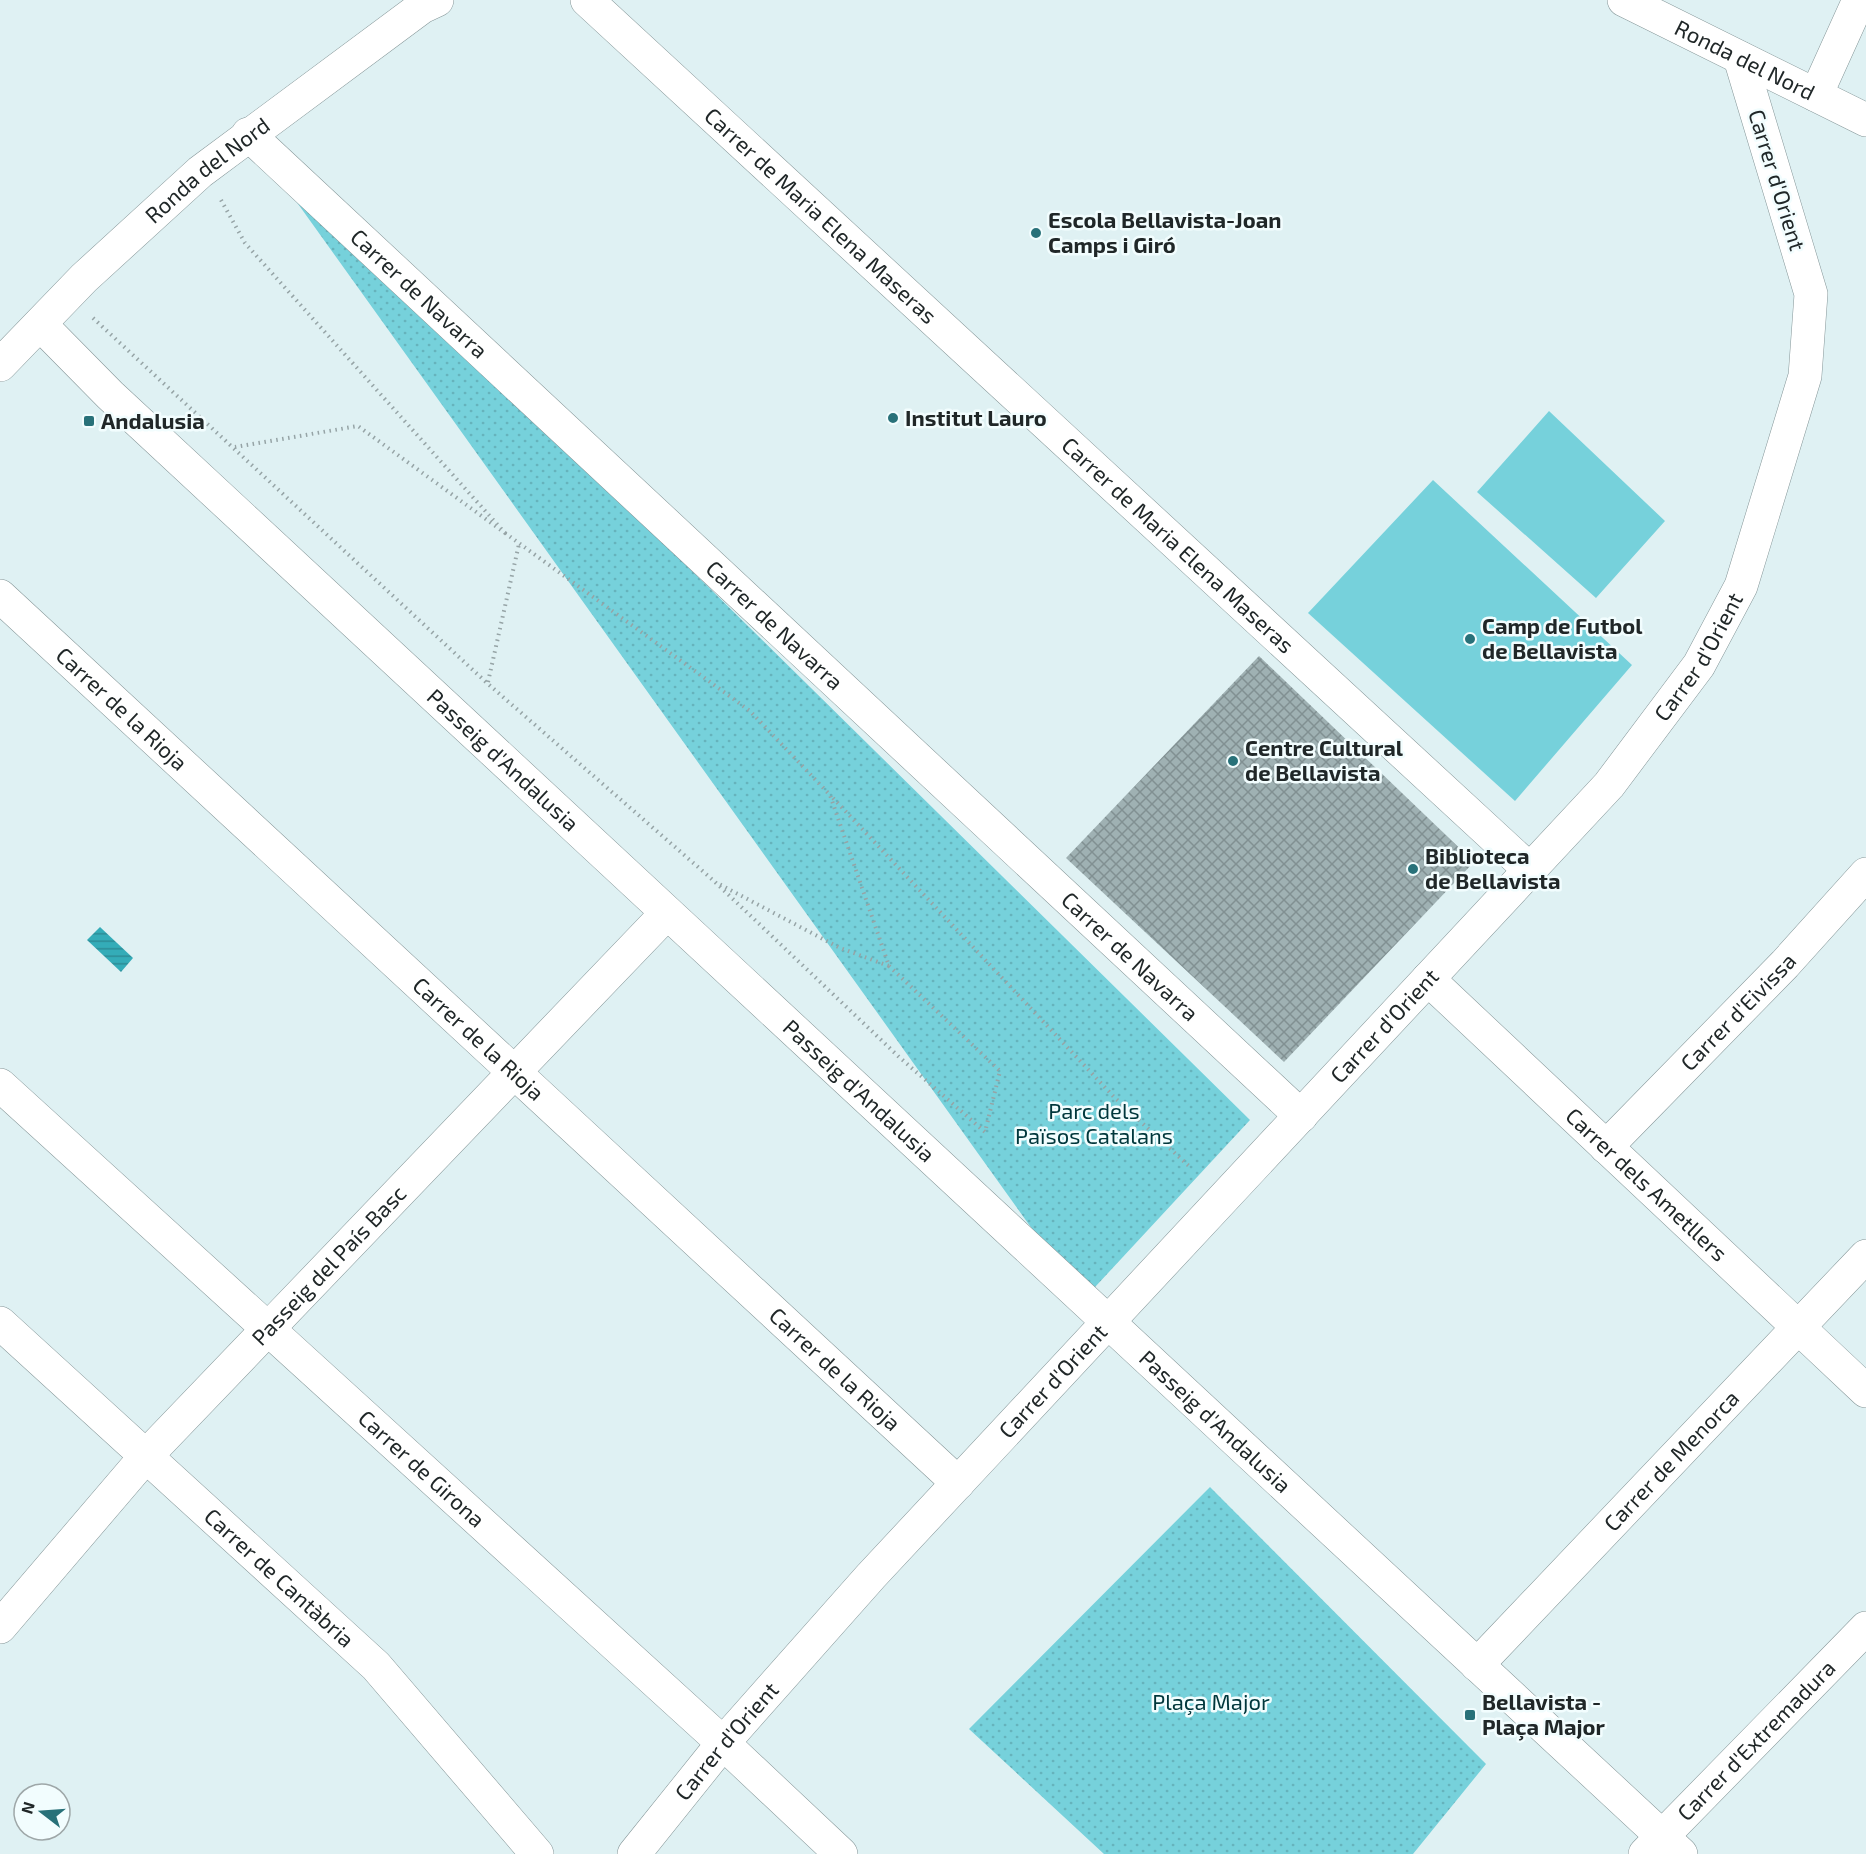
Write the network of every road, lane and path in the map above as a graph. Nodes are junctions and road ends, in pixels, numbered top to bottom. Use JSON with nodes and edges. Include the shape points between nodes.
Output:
{"nodes":[{"id":1,"x":437,"y":0,"type":"edge"},
{"id":2,"x":587,"y":0,"type":"edge"},
{"id":3,"x":1624,"y":0,"type":"edge"},
{"id":4,"x":1859,"y":0,"type":"edge"},
{"id":5,"x":1740,"y":58,"type":"junction"},
{"id":6,"x":1816,"y":95,"type":"junction"},
{"id":7,"x":1866,"y":120,"type":"edge"},
{"id":8,"x":248,"y":134,"type":"junction"},
{"id":9,"x":218,"y":196,"type":"dead end"},
{"id":10,"x":88,"y":312,"type":"dead end"},
{"id":11,"x":40,"y":324,"type":"junction"},
{"id":12,"x":0,"y":365,"type":"edge"},
{"id":13,"x":235,"y":447,"type":"junction"},
{"id":14,"x":505,"y":533,"type":"junction"},
{"id":15,"x":519,"y":544,"type":"junction"},
{"id":16,"x":0,"y":596,"type":"edge"},
{"id":17,"x":488,"y":682,"type":"junction"},
{"id":18,"x":830,"y":795,"type":"junction"},
{"id":19,"x":1530,"y":870,"type":"junction"},
{"id":20,"x":1866,"y":874,"type":"edge"},
{"id":21,"x":714,"y":881,"type":"junction"},
{"id":22,"x":667,"y":913,"type":"junction"},
{"id":23,"x":889,"y":966,"type":"junction"},
{"id":24,"x":1428,"y":979,"type":"junction"},
{"id":25,"x":513,"y":1071,"type":"junction"},
{"id":26,"x":0,"y":1085,"type":"edge"},
{"id":27,"x":1301,"y":1116,"type":"junction"},
{"id":28,"x":1606,"y":1147,"type":"junction"},
{"id":29,"x":1191,"y":1168,"type":"dead end"},
{"id":30,"x":1866,"y":1256,"type":"edge"},
{"id":31,"x":0,"y":1323,"type":"edge"},
{"id":32,"x":1107,"y":1323,"type":"junction"},
{"id":33,"x":1798,"y":1327,"type":"junction"},
{"id":34,"x":269,"y":1329,"type":"junction"},
{"id":35,"x":1866,"y":1391,"type":"edge"},
{"id":36,"x":146,"y":1456,"type":"junction"},
{"id":37,"x":958,"y":1483,"type":"junction"},
{"id":38,"x":0,"y":1627,"type":"edge"},
{"id":39,"x":1866,"y":1628,"type":"edge"},
{"id":40,"x":1477,"y":1665,"type":"junction"},
{"id":41,"x":723,"y":1743,"type":"junction"},
{"id":42,"x":1663,"y":1848,"type":"edge"},
{"id":43,"x":537,"y":1854,"type":"edge"},
{"id":44,"x":634,"y":1854,"type":"edge"},
{"id":45,"x":841,"y":1854,"type":"edge"}],
"edges":[{"from":1,"to":8,"type":"street","name":"Ronda del Nord"},
{"from":2,"to":19,"type":"street","name":"Carrer de Maria Elena Maseras"},
{"from":3,"to":5,"type":"street","name":"Ronda del Nord"},
{"from":4,"to":6,"type":"street"},
{"from":5,"to":6,"type":"street","name":"Ronda del Nord"},
{"from":5,"to":19,"type":"street","name":"Carrer d'Orient","via":[[1811,294],[1805,376],[1741,586],[1699,665],[1609,785]]},
{"from":6,"to":7,"type":"street","name":"Ronda del Nord"},
{"from":8,"to":11,"type":"street","name":"Ronda del Nord","via":[[200,172],[84,278]]},
{"from":8,"to":27,"type":"street","name":"Carrer de Navarra"},
{"from":9,"to":14,"type":"path","via":[[245,243]]},
{"from":10,"to":13,"type":"path"},
{"from":11,"to":12,"type":"street","name":"Ronda del Nord"},
{"from":11,"to":22,"type":"street","name":"Passeig d'Andalusia","via":[[110,395]]},
{"from":13,"to":14,"type":"path","via":[[358,426]]},
{"from":13,"to":17,"type":"path"},
{"from":14,"to":15,"type":"path"},
{"from":15,"to":17,"type":"path"},
{"from":15,"to":18,"type":"path","via":[[750,711]]},
{"from":16,"to":25,"type":"street","name":"Carrer de la Rioja"},
{"from":17,"to":21,"type":"path"},
{"from":18,"to":23,"type":"path"},
{"from":18,"to":29,"type":"path","via":[[1115,1098]]},
{"from":19,"to":24,"type":"street","name":"Carrer d'Orient"},
{"from":20,"to":28,"type":"street","name":"Carrer d'Eivissa","via":[[1785,964]]},
{"from":21,"to":23,"type":"path","via":[[840,948]]},
{"from":21,"to":23,"type":"path","via":[[898,1056],[985,1132],[1000,1071]]},
{"from":22,"to":25,"type":"street","name":"Passeig del País Basc"},
{"from":22,"to":32,"type":"street","name":"Passeig d'Andalusia"},
{"from":24,"to":27,"type":"street","name":"Carrer d'Orient"},
{"from":24,"to":28,"type":"street","name":"Carrer dels Ametllers"},
{"from":25,"to":34,"type":"street","name":"Passeig del País Basc"},
{"from":25,"to":37,"type":"street","name":"Carrer de la Rioja"},
{"from":26,"to":34,"type":"street","name":"Carrer de Girona"},
{"from":27,"to":32,"type":"street","name":"Carrer d'Orient"},
{"from":28,"to":33,"type":"street","name":"Carrer dels Ametllers"},
{"from":30,"to":33,"type":"street","name":"Carrer de Menorca"},
{"from":31,"to":36,"type":"street","name":"Carrer de Cantàbria"},
{"from":32,"to":37,"type":"street","name":"Carrer d'Orient"},
{"from":32,"to":40,"type":"street","name":"Passeig d'Andalusia"},
{"from":33,"to":35,"type":"street","name":"Carrer dels Ametllers"},
{"from":33,"to":40,"type":"street","name":"Carrer de Menorca"},
{"from":34,"to":36,"type":"street","name":"Passeig del País Basc"},
{"from":34,"to":41,"type":"street","name":"Carrer de Girona"},
{"from":36,"to":38,"type":"street","name":"Passeig del País Basc"},
{"from":36,"to":43,"type":"street","name":"Carrer de Cantàbria","via":[[376,1666]]},
{"from":37,"to":41,"type":"street","name":"Carrer d'Orient"},
{"from":39,"to":42,"type":"street","name":"Carrer d'Extremadura"},
{"from":40,"to":42,"type":"street","name":"Passeig d'Andalusia"},
{"from":41,"to":44,"type":"street","name":"Carrer d'Orient"},
{"from":41,"to":45,"type":"street","name":"Carrer de Girona"}]}
